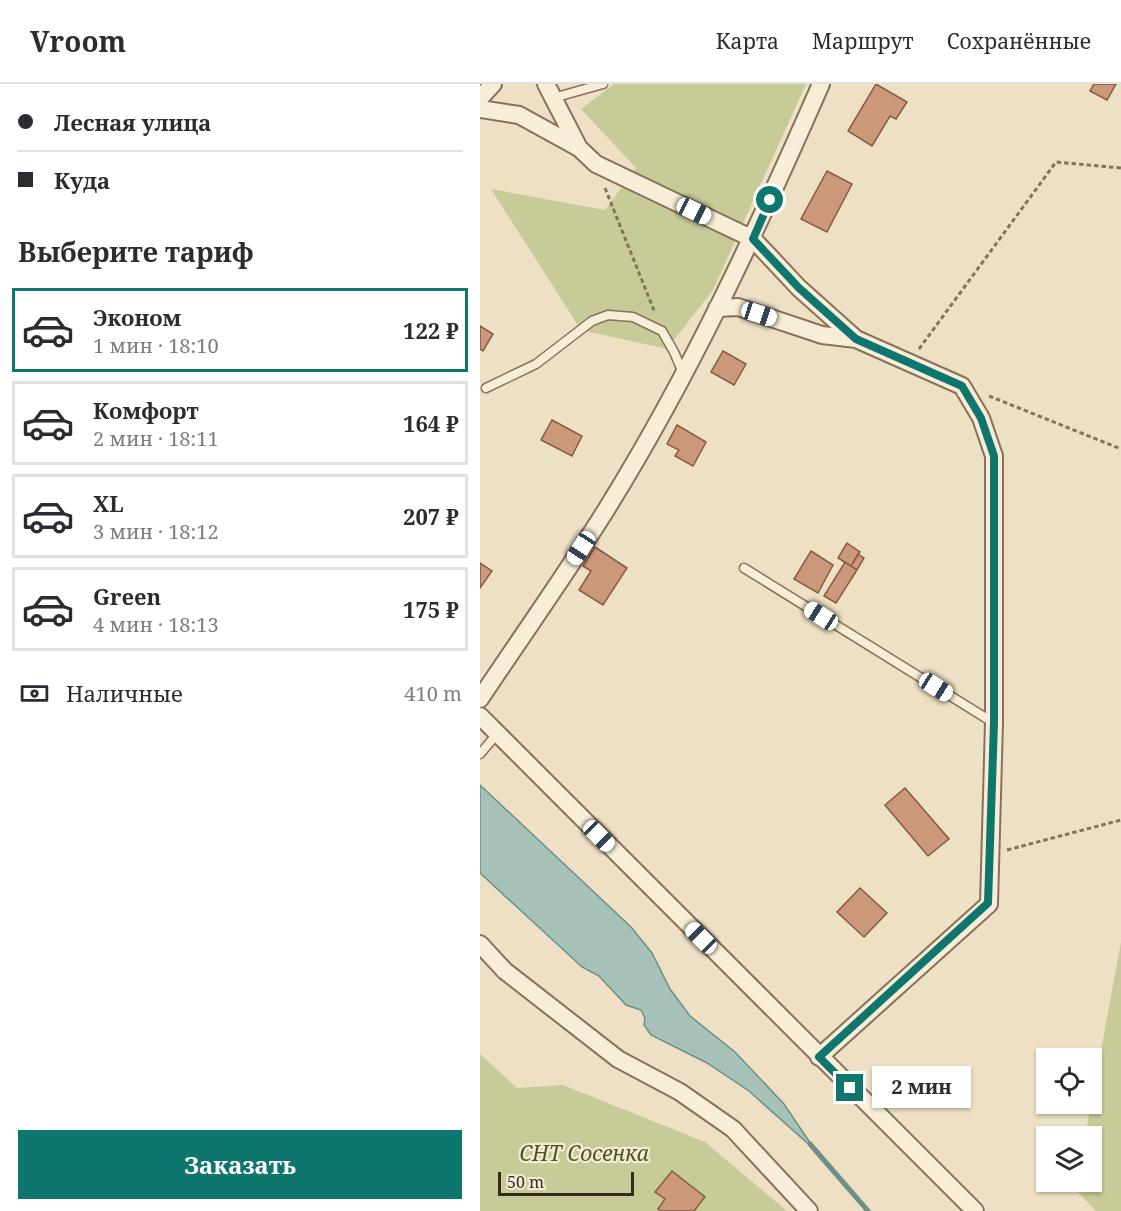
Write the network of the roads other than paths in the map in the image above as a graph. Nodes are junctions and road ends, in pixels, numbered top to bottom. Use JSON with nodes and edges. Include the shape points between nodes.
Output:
{"nodes":[{"id":1,"x":493,"y":84,"type":"edge"},
{"id":2,"x":603,"y":84,"type":"edge"},
{"id":3,"x":820,"y":84,"type":"edge"},
{"id":4,"x":550,"y":91,"type":"edge"},
{"id":5,"x":480,"y":98,"type":"edge"},
{"id":6,"x":480,"y":109,"type":"edge"},
{"id":7,"x":579,"y":148,"type":"junction"},
{"id":8,"x":753,"y":239,"type":"junction"},
{"id":9,"x":717,"y":308,"type":"junction"},
{"id":10,"x":856,"y":339,"type":"junction"},
{"id":11,"x":683,"y":373,"type":"junction"},
{"id":12,"x":486,"y":388,"type":"dead end"},
{"id":13,"x":744,"y":568,"type":"dead end"},
{"id":14,"x":480,"y":699,"type":"edge"},
{"id":15,"x":480,"y":716,"type":"edge"},
{"id":16,"x":994,"y":723,"type":"junction"},
{"id":17,"x":497,"y":734,"type":"junction"},
{"id":18,"x":480,"y":754,"type":"edge"},
{"id":19,"x":480,"y":944,"type":"edge"},
{"id":20,"x":819,"y":1057,"type":"junction"},
{"id":21,"x":809,"y":1211,"type":"edge"},
{"id":22,"x":975,"y":1211,"type":"edge"}],
"edges":[{"from":1,"to":5,"type":"street"},
{"from":2,"to":4,"type":"lane"},
{"from":3,"to":8,"type":"street"},
{"from":4,"to":7,"type":"street"},
{"from":6,"to":7,"type":"street","via":[[519,115]]},
{"from":7,"to":8,"type":"street","via":[[596,164]]},
{"from":8,"to":9,"type":"street"},
{"from":8,"to":10,"type":"street","via":[[799,288]]},
{"from":9,"to":10,"type":"street","via":[[738,307],[822,335]]},
{"from":9,"to":11,"type":"street"},
{"from":10,"to":16,"type":"street","via":[[962,386],[981,418],[994,456]]},
{"from":11,"to":12,"type":"lane","via":[[662,332],[633,317],[608,315],[592,321],[536,364]]},
{"from":11,"to":14,"type":"street","via":[[606,510]]},
{"from":13,"to":16,"type":"lane"},
{"from":15,"to":17,"type":"street"},
{"from":16,"to":20,"type":"street","via":[[988,903]]},
{"from":17,"to":18,"type":"lane"},
{"from":17,"to":20,"type":"street"},
{"from":19,"to":21,"type":"street","via":[[505,971],[618,1059],[680,1092],[733,1129]]},
{"from":20,"to":22,"type":"street"}]}
